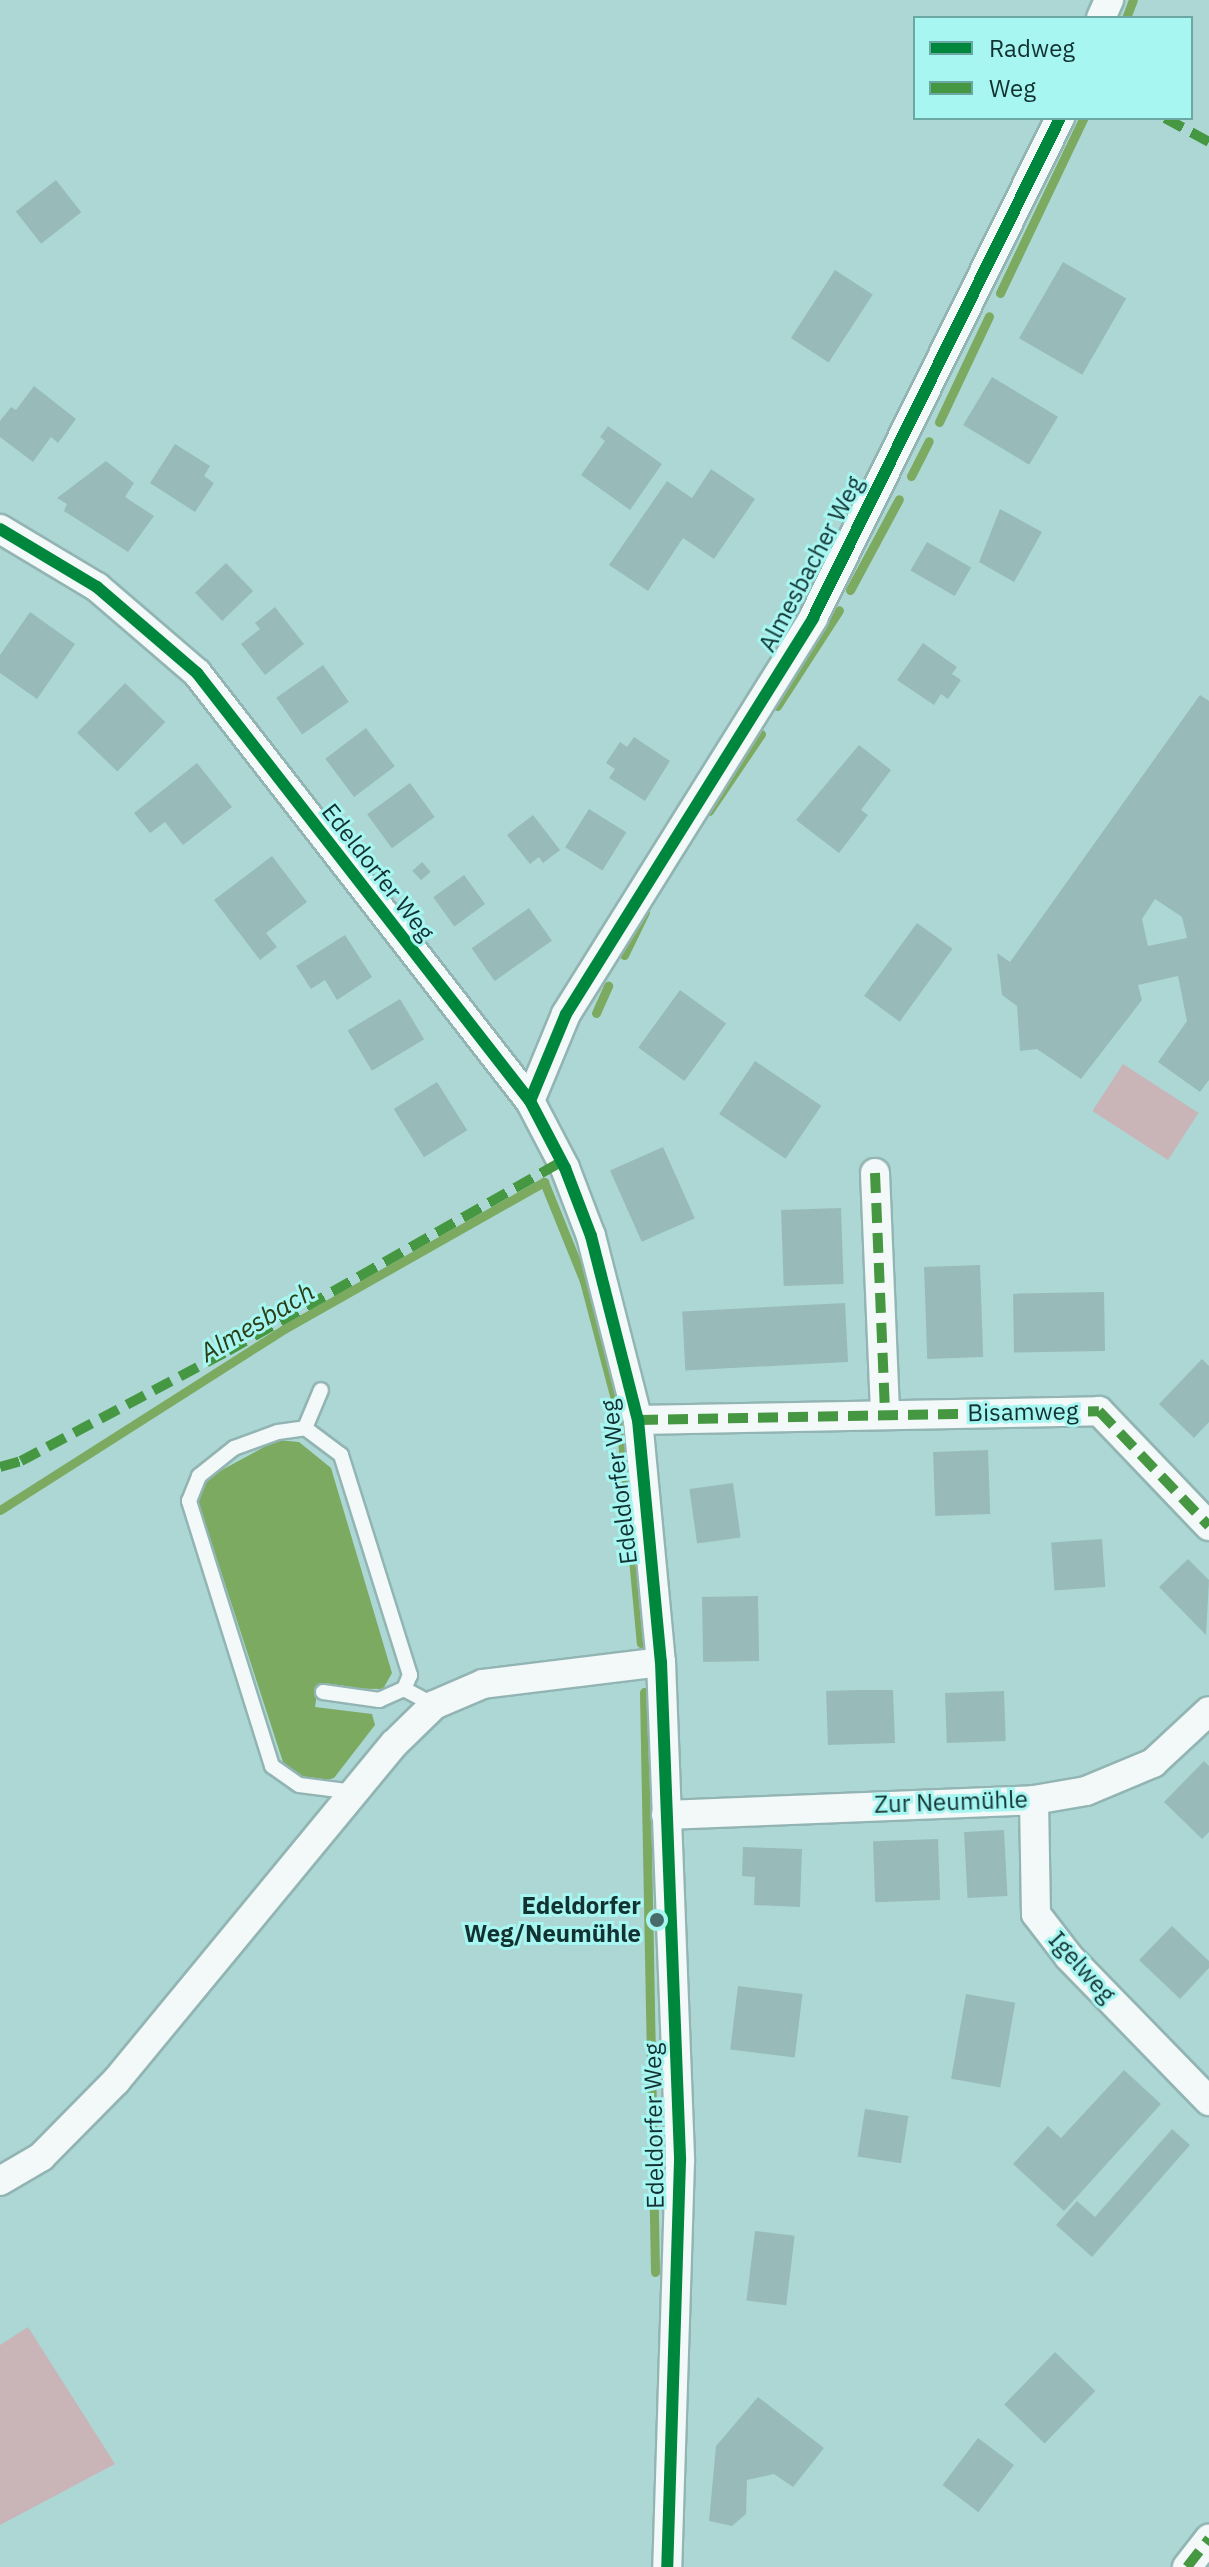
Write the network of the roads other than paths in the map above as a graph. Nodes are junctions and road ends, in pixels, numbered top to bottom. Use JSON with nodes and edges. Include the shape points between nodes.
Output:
{"nodes":[{"id":1,"x":1059,"y":120,"type":"edge"},
{"id":2,"x":0,"y":529,"type":"edge"},
{"id":3,"x":530,"y":1101,"type":"junction"},
{"id":4,"x":875,"y":1173,"type":"dead end"},
{"id":5,"x":321,"y":1390,"type":"dead end"},
{"id":6,"x":885,"y":1414,"type":"junction"},
{"id":7,"x":638,"y":1420,"type":"junction"},
{"id":8,"x":305,"y":1428,"type":"junction"},
{"id":9,"x":1209,"y":1526,"type":"edge"},
{"id":10,"x":661,"y":1662,"type":"junction"},
{"id":11,"x":404,"y":1689,"type":"junction"},
{"id":12,"x":323,"y":1692,"type":"dead end"},
{"id":13,"x":434,"y":1705,"type":"junction"},
{"id":14,"x":1209,"y":1711,"type":"edge"},
{"id":15,"x":355,"y":1792,"type":"junction"},
{"id":16,"x":1034,"y":1800,"type":"junction"},
{"id":17,"x":666,"y":1815,"type":"junction"},
{"id":18,"x":1209,"y":2101,"type":"edge"},
{"id":19,"x":0,"y":2181,"type":"edge"},
{"id":20,"x":1209,"y":2539,"type":"edge"},
{"id":21,"x":667,"y":2567,"type":"edge"},
{"id":22,"x":1187,"y":2567,"type":"edge"}],
"edges":[{"from":1,"to":3,"type":"street","name":"Almesbacher Weg","via":[[813,618],[566,1014]]},
{"from":2,"to":3,"type":"street","name":"Edeldorfer Weg","via":[[97,587],[197,673]]},
{"from":3,"to":7,"type":"street","name":"Edeldorfer Weg","via":[[565,1168],[591,1236]]},
{"from":4,"to":6,"type":"street"},
{"from":5,"to":8,"type":"lane"},
{"from":6,"to":7,"type":"street","name":"Bisamweg"},
{"from":6,"to":9,"type":"street","name":"Bisamweg","via":[[1099,1411]]},
{"from":7,"to":10,"type":"street","name":"Edeldorfer Weg"},
{"from":8,"to":11,"type":"lane","via":[[341,1455],[410,1675]]},
{"from":8,"to":15,"type":"lane","via":[[234,1448],[199,1476],[189,1501],[272,1766],[299,1785]]},
{"from":10,"to":13,"type":"street","via":[[483,1684]]},
{"from":10,"to":17,"type":"street","name":"Edeldorfer Weg"},
{"from":11,"to":12,"type":"lane","via":[[379,1700]]},
{"from":11,"to":13,"type":"lane"},
{"from":13,"to":15,"type":"street"},
{"from":14,"to":16,"type":"street","name":"Zur Neumühle","via":[[1153,1763],[1086,1791]]},
{"from":15,"to":19,"type":"street","via":[[116,2081],[41,2157]]},
{"from":16,"to":17,"type":"street","name":"Zur Neumühle"},
{"from":16,"to":18,"type":"street","name":"Igelweg","via":[[1036,1914],[1069,1957]]},
{"from":17,"to":21,"type":"street","name":"Edeldorfer Weg","via":[[680,2161]]},
{"from":20,"to":22,"type":"street"}]}
